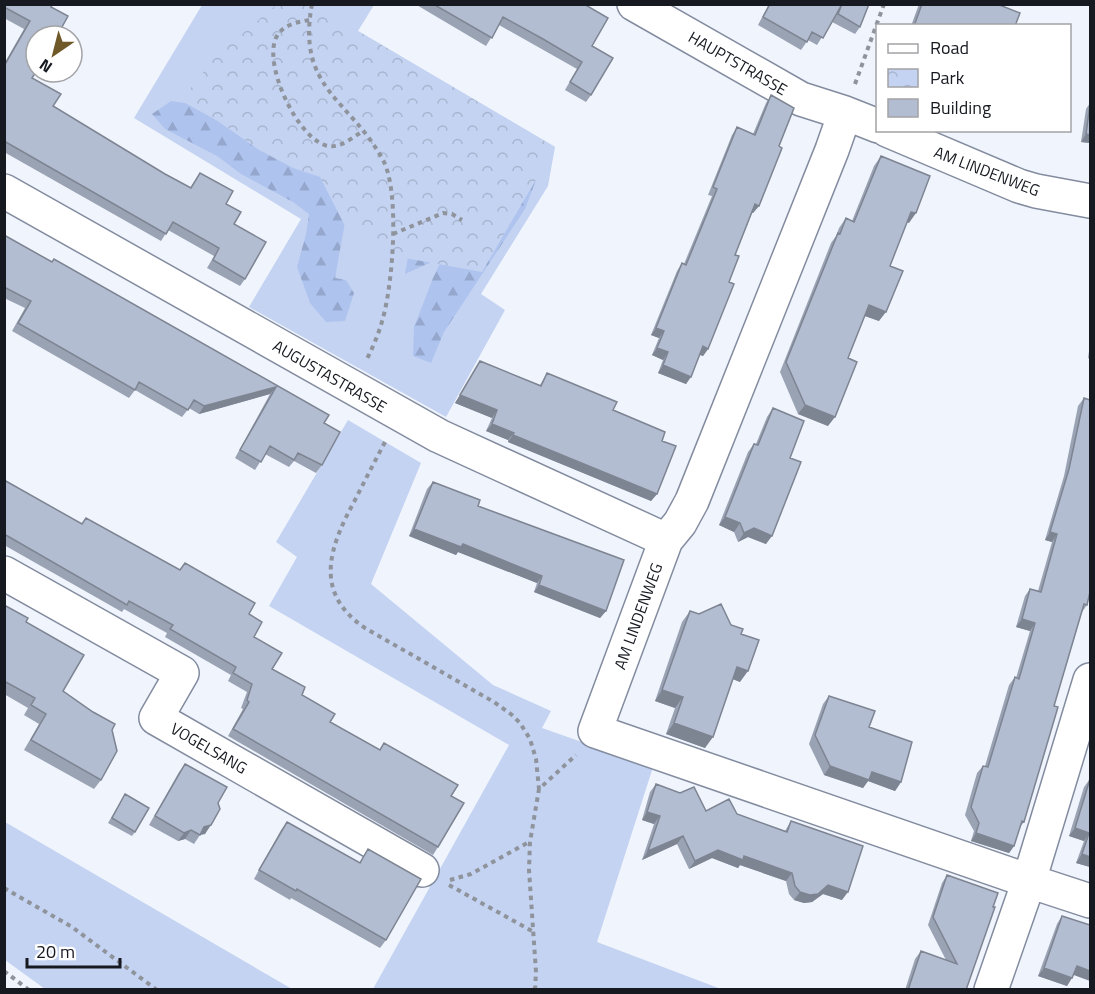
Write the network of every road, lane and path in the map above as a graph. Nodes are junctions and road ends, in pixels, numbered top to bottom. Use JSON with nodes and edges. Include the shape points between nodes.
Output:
{"nodes":[{"id":1,"x":312,"y":4,"type":"edge"},
{"id":2,"x":884,"y":4,"type":"edge"},
{"id":3,"x":636,"y":5,"type":"edge"},
{"id":4,"x":309,"y":20,"type":"junction"},
{"id":5,"x":877,"y":24,"type":"edge"},
{"id":6,"x":876,"y":26,"type":"edge"},
{"id":7,"x":845,"y":112,"type":"junction"},
{"id":8,"x":876,"y":125,"type":"edge"},
{"id":9,"x":363,"y":131,"type":"junction"},
{"id":10,"x":892,"y":132,"type":"edge"},
{"id":11,"x":4,"y":191,"type":"edge"},
{"id":12,"x":1090,"y":201,"type":"edge"},
{"id":13,"x":462,"y":220,"type":"dead end"},
{"id":14,"x":393,"y":234,"type":"junction"},
{"id":15,"x":364,"y":366,"type":"dead end"},
{"id":16,"x":400,"y":416,"type":"junction"},
{"id":17,"x":666,"y":540,"type":"junction"},
{"id":18,"x":4,"y":573,"type":"edge"},
{"id":19,"x":1090,"y":680,"type":"edge"},
{"id":20,"x":595,"y":731,"type":"junction"},
{"id":21,"x":539,"y":789,"type":"junction"},
{"id":22,"x":530,"y":842,"type":"junction"},
{"id":23,"x":430,"y":874,"type":"junction"},
{"id":24,"x":1029,"y":881,"type":"junction"},
{"id":25,"x":4,"y":888,"type":"edge"},
{"id":26,"x":1090,"y":901,"type":"edge"},
{"id":27,"x":532,"y":932,"type":"junction"},
{"id":28,"x":4,"y":971,"type":"edge"},
{"id":29,"x":29,"y":990,"type":"edge"},
{"id":30,"x":157,"y":990,"type":"edge"},
{"id":31,"x":535,"y":990,"type":"edge"},
{"id":32,"x":991,"y":990,"type":"edge"}],
"edges":[{"from":1,"to":4,"type":"path"},
{"from":2,"to":5,"type":"path"},
{"from":3,"to":7,"type":"street","name":"HAUPTSTRASSE","via":[[801,99]]},
{"from":4,"to":9,"type":"path","via":[[311,51],[318,74]]},
{"from":4,"to":9,"type":"path","via":[[287,27],[276,39],[274,65],[285,96],[302,125],[322,144],[338,145]]},
{"from":6,"to":7,"type":"path"},
{"from":7,"to":8,"type":"street"},
{"from":7,"to":17,"type":"street","name":"AM LINDENWEG","via":[[692,501]]},
{"from":9,"to":14,"type":"path","via":[[389,174]]},
{"from":10,"to":12,"type":"street","name":"AM LINDENWEG","via":[[1019,186]]},
{"from":11,"to":16,"type":"street","name":"AUGUSTASTRASSE"},
{"from":13,"to":14,"type":"path","via":[[443,213]]},
{"from":14,"to":15,"type":"path","via":[[386,307]]},
{"from":16,"to":17,"type":"street","name":"AUGUSTASTRASSE"},
{"from":16,"to":21,"type":"path","via":[[334,544],[330,570],[336,596],[359,624],[494,702],[520,723],[536,759]]},
{"from":17,"to":20,"type":"street","name":"AM LINDENWEG"},
{"from":18,"to":23,"type":"street","name":"VOGELSANG","via":[[182,673],[156,718]]},
{"from":19,"to":24,"type":"street"},
{"from":20,"to":21,"type":"path"},
{"from":20,"to":24,"type":"street"},
{"from":21,"to":22,"type":"path"},
{"from":22,"to":23,"type":"path","via":[[453,880]]},
{"from":22,"to":27,"type":"path"},
{"from":23,"to":27,"type":"path"},
{"from":24,"to":26,"type":"street"},
{"from":24,"to":32,"type":"street"},
{"from":25,"to":30,"type":"path","via":[[72,927]]},
{"from":27,"to":31,"type":"path"},
{"from":28,"to":29,"type":"path"}]}
